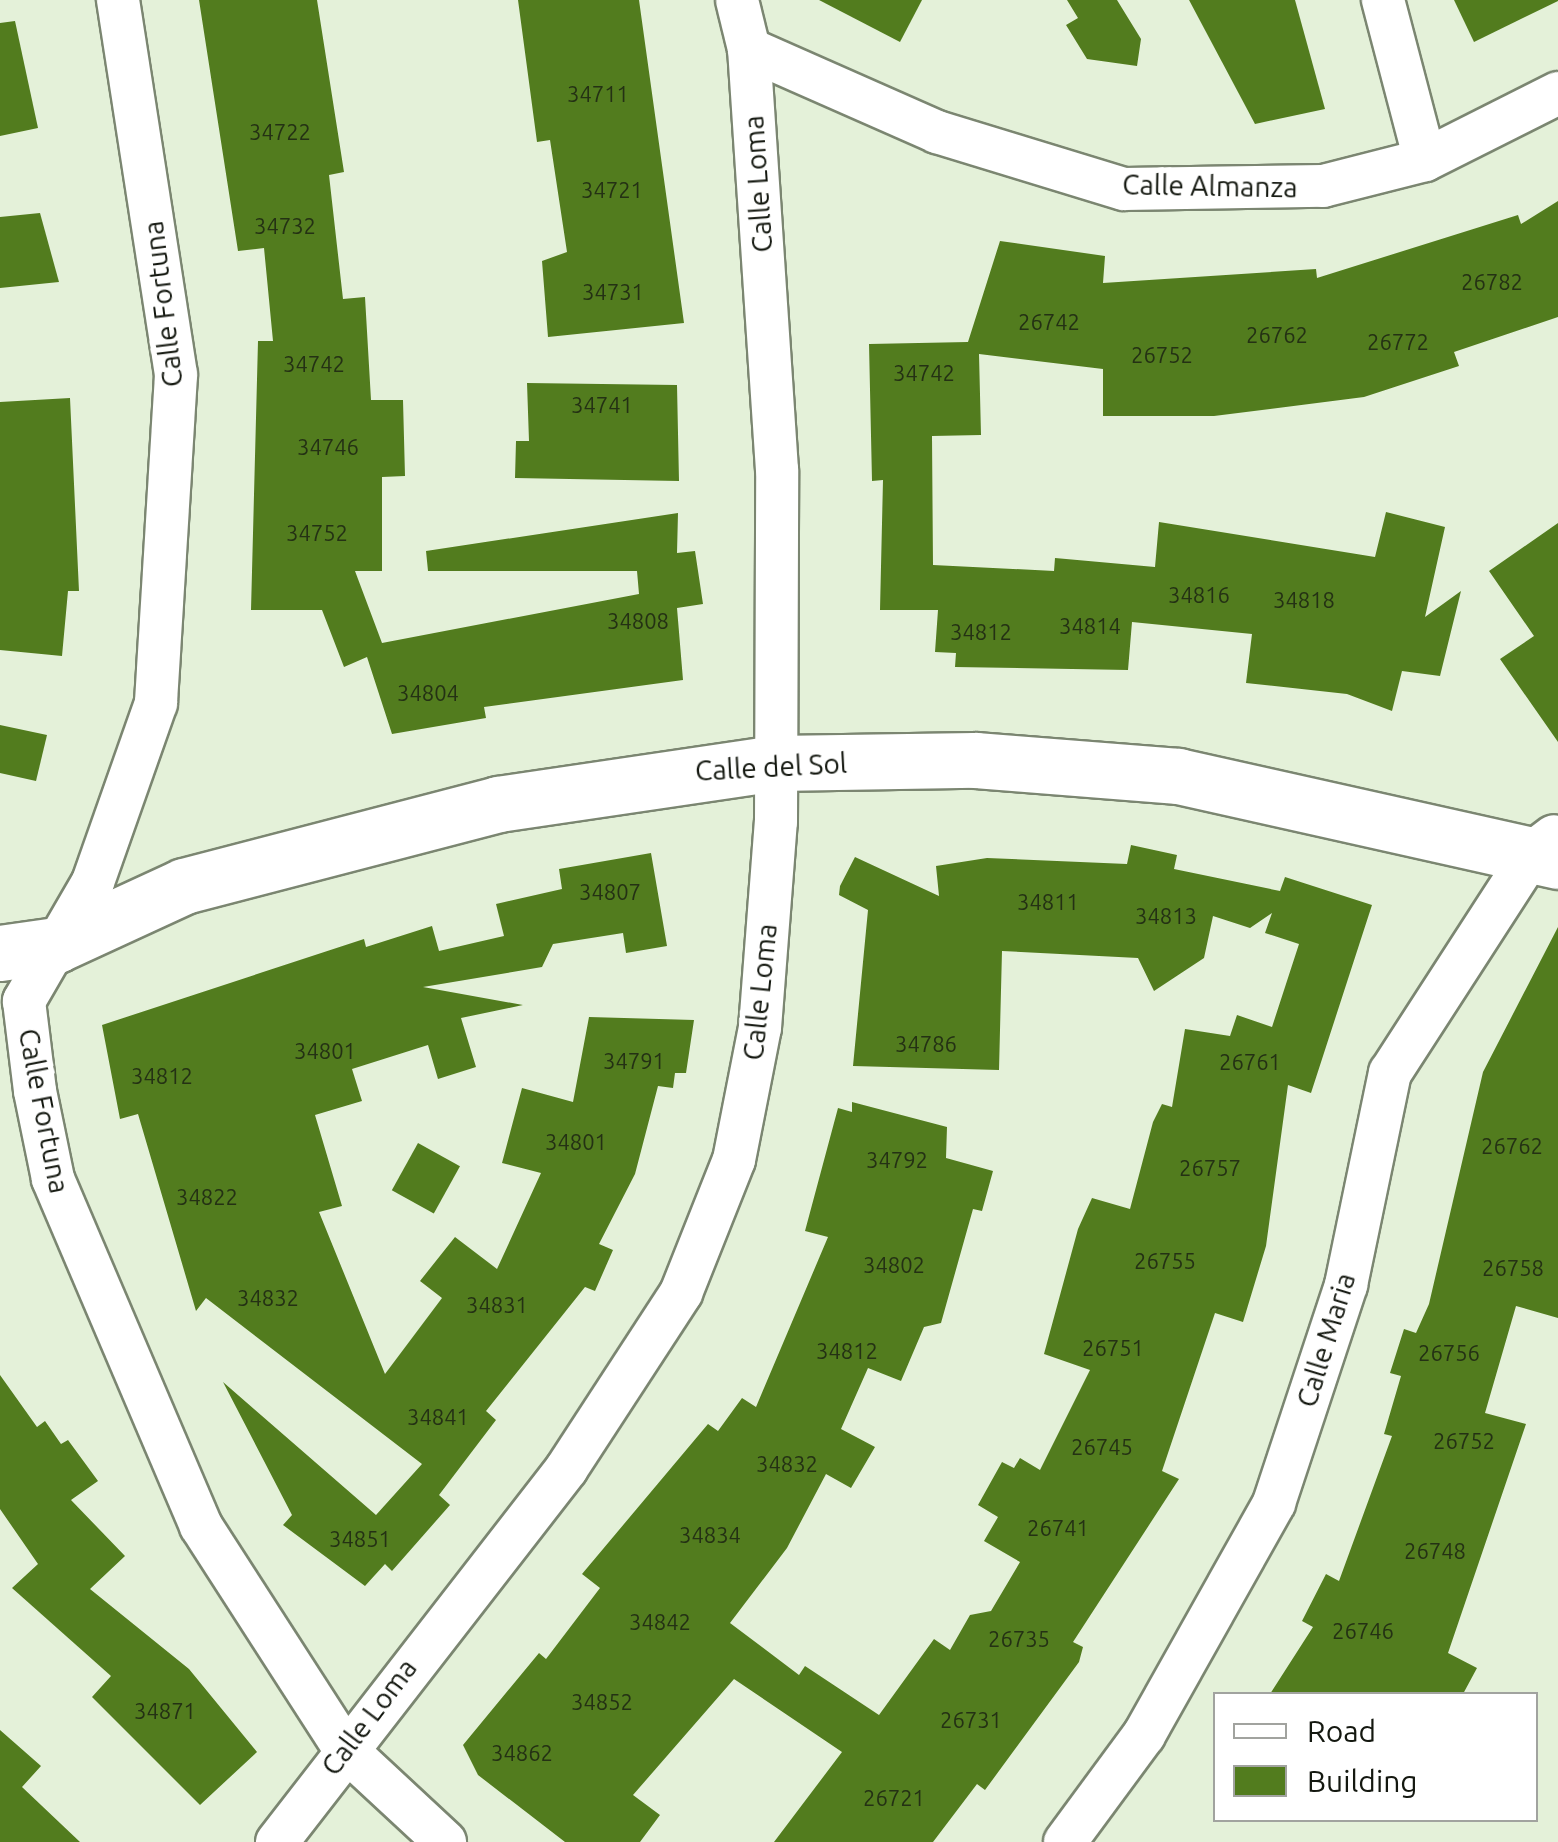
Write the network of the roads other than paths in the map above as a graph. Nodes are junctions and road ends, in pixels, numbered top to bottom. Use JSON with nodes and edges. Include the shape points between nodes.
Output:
{"nodes":[{"id":1,"x":118,"y":0,"type":"edge"},
{"id":2,"x":737,"y":0,"type":"edge"},
{"id":3,"x":1383,"y":0,"type":"edge"},
{"id":4,"x":749,"y":49,"type":"junction"},
{"id":5,"x":1558,"y":93,"type":"edge"},
{"id":6,"x":1426,"y":160,"type":"junction"},
{"id":7,"x":776,"y":762,"type":"junction"},
{"id":8,"x":1550,"y":849,"type":"edge"},
{"id":9,"x":56,"y":945,"type":"junction"},
{"id":10,"x":0,"y":953,"type":"edge"},
{"id":11,"x":344,"y":1748,"type":"junction"},
{"id":12,"x":277,"y":1842,"type":"edge"},
{"id":13,"x":445,"y":1842,"type":"edge"},
{"id":14,"x":1065,"y":1842,"type":"edge"}],
"edges":[{"from":1,"to":9,"type":"street","name":"Calle Fortuna","via":[[176,375],[156,703],[93,882]]},
{"from":2,"to":4,"type":"street","name":"Calle Loma"},
{"from":3,"to":6,"type":"street"},
{"from":4,"to":6,"type":"street","name":"Calle Almanza","via":[[937,132],[1124,189],[1323,186]]},
{"from":4,"to":7,"type":"street","name":"Calle Loma","via":[[778,470]]},
{"from":5,"to":6,"type":"street","name":"Calle Almanza"},
{"from":7,"to":8,"type":"street","name":"Calle del Sol","via":[[974,760],[1178,776]]},
{"from":7,"to":9,"type":"street","name":"Calle del Sol","via":[[498,804],[184,886]]},
{"from":7,"to":11,"type":"street","name":"Calle Loma","via":[[760,1028],[734,1160],[701,1251],[567,1468]]},
{"from":8,"to":14,"type":"street","name":"Calle Maria","via":[[1390,1072],[1346,1284],[1274,1503],[1144,1734]]},
{"from":9,"to":10,"type":"street","name":"Calle del Sol"},
{"from":9,"to":11,"type":"street","name":"Calle Fortuna","via":[[24,1000],[53,1179],[201,1526]]},
{"from":11,"to":12,"type":"street","name":"Calle Loma"},
{"from":11,"to":13,"type":"street","name":"Calle Fortuna"}]}
